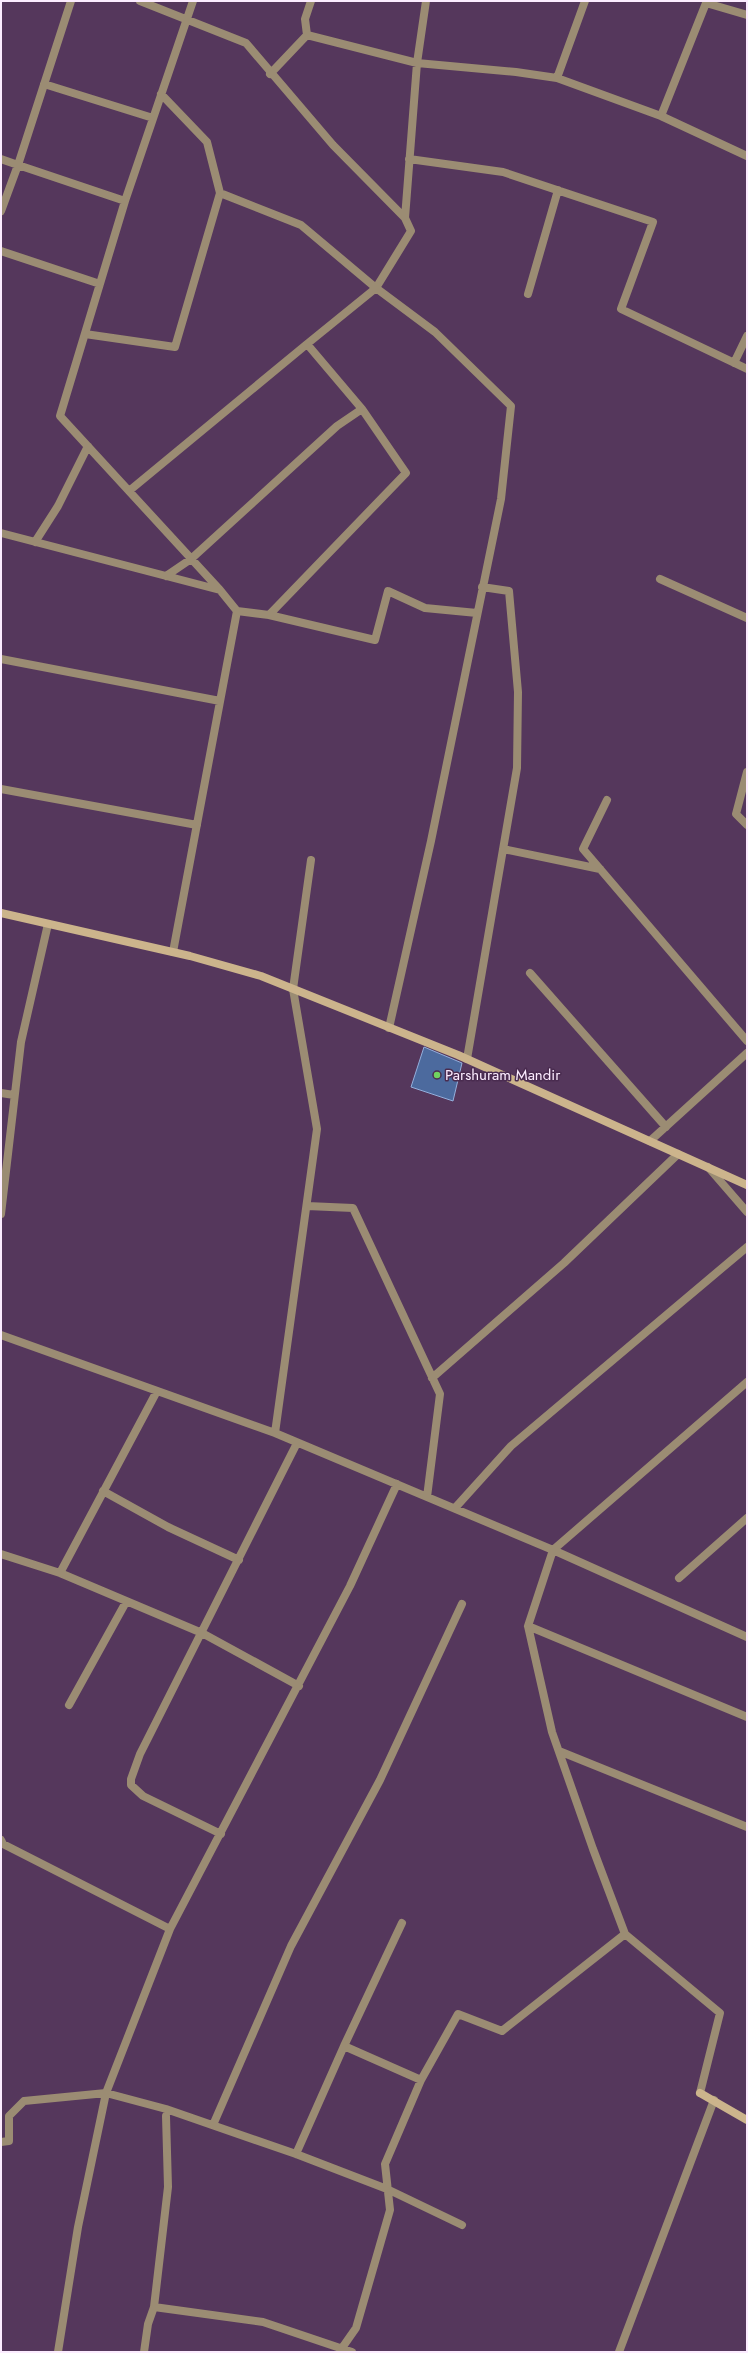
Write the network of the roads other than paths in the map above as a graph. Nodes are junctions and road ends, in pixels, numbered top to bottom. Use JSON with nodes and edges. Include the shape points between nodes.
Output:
{"nodes":[{"id":1,"x":71,"y":1,"type":"edge"},
{"id":2,"x":140,"y":1,"type":"edge"},
{"id":3,"x":193,"y":1,"type":"edge"},
{"id":4,"x":311,"y":1,"type":"edge"},
{"id":5,"x":426,"y":1,"type":"edge"},
{"id":6,"x":583,"y":2,"type":"edge"},
{"id":7,"x":747,"y":15,"type":"edge"},
{"id":8,"x":187,"y":19,"type":"junction"},
{"id":9,"x":306,"y":34,"type":"junction"},
{"id":10,"x":418,"y":63,"type":"junction"},
{"id":11,"x":270,"y":74,"type":"junction"},
{"id":12,"x":557,"y":78,"type":"junction"},
{"id":13,"x":44,"y":84,"type":"junction"},
{"id":14,"x":161,"y":94,"type":"junction"},
{"id":15,"x":661,"y":116,"type":"junction"},
{"id":16,"x":153,"y":118,"type":"junction"},
{"id":17,"x":747,"y":156,"type":"edge"},
{"id":18,"x":1,"y":159,"type":"edge"},
{"id":19,"x":409,"y":159,"type":"junction"},
{"id":20,"x":18,"y":165,"type":"junction"},
{"id":21,"x":558,"y":190,"type":"junction"},
{"id":22,"x":220,"y":193,"type":"junction"},
{"id":23,"x":125,"y":201,"type":"junction"},
{"id":24,"x":1,"y":211,"type":"edge"},
{"id":25,"x":405,"y":218,"type":"junction"},
{"id":26,"x":1,"y":251,"type":"edge"},
{"id":27,"x":100,"y":284,"type":"junction"},
{"id":28,"x":376,"y":288,"type":"junction"},
{"id":29,"x":528,"y":294,"type":"dead end"},
{"id":30,"x":85,"y":334,"type":"junction"},
{"id":31,"x":747,"y":336,"type":"edge"},
{"id":32,"x":306,"y":344,"type":"junction"},
{"id":33,"x":734,"y":363,"type":"junction"},
{"id":34,"x":747,"y":369,"type":"edge"},
{"id":35,"x":362,"y":409,"type":"junction"},
{"id":36,"x":88,"y":446,"type":"junction"},
{"id":37,"x":129,"y":491,"type":"junction"},
{"id":38,"x":1,"y":533,"type":"edge"},
{"id":39,"x":35,"y":542,"type":"junction"},
{"id":40,"x":191,"y":558,"type":"junction"},
{"id":41,"x":166,"y":576,"type":"junction"},
{"id":42,"x":660,"y":579,"type":"dead end"},
{"id":43,"x":482,"y":587,"type":"junction"},
{"id":44,"x":220,"y":590,"type":"junction"},
{"id":45,"x":237,"y":611,"type":"junction"},
{"id":46,"x":477,"y":613,"type":"junction"},
{"id":47,"x":270,"y":615,"type":"junction"},
{"id":48,"x":747,"y":618,"type":"edge"},
{"id":49,"x":1,"y":659,"type":"edge"},
{"id":50,"x":220,"y":701,"type":"junction"},
{"id":51,"x":747,"y":772,"type":"edge"},
{"id":52,"x":1,"y":789,"type":"edge"},
{"id":53,"x":607,"y":800,"type":"dead end"},
{"id":54,"x":197,"y":825,"type":"junction"},
{"id":55,"x":747,"y":825,"type":"edge"},
{"id":56,"x":503,"y":849,"type":"junction"},
{"id":57,"x":311,"y":860,"type":"dead end"},
{"id":58,"x":600,"y":869,"type":"junction"},
{"id":59,"x":1,"y":913,"type":"edge"},
{"id":60,"x":48,"y":924,"type":"junction"},
{"id":61,"x":174,"y":952,"type":"junction"},
{"id":62,"x":530,"y":973,"type":"dead end"},
{"id":63,"x":293,"y":989,"type":"junction"},
{"id":64,"x":389,"y":1028,"type":"junction"},
{"id":65,"x":747,"y":1041,"type":"edge"},
{"id":66,"x":745,"y":1057,"type":"edge"},
{"id":67,"x":467,"y":1059,"type":"junction"},
{"id":68,"x":1,"y":1093,"type":"edge"},
{"id":69,"x":14,"y":1095,"type":"junction"},
{"id":70,"x":666,"y":1127,"type":"junction"},
{"id":71,"x":650,"y":1141,"type":"junction"},
{"id":72,"x":678,"y":1154,"type":"junction"},
{"id":73,"x":708,"y":1167,"type":"junction"},
{"id":74,"x":747,"y":1185,"type":"edge"},
{"id":75,"x":2,"y":1199,"type":"edge"},
{"id":76,"x":307,"y":1206,"type":"junction"},
{"id":77,"x":747,"y":1212,"type":"edge"},
{"id":78,"x":1,"y":1214,"type":"edge"},
{"id":79,"x":747,"y":1247,"type":"edge"},
{"id":80,"x":1,"y":1335,"type":"edge"},
{"id":81,"x":432,"y":1378,"type":"junction"},
{"id":82,"x":747,"y":1382,"type":"edge"},
{"id":83,"x":157,"y":1391,"type":"junction"},
{"id":84,"x":275,"y":1433,"type":"junction"},
{"id":85,"x":297,"y":1443,"type":"junction"},
{"id":86,"x":396,"y":1484,"type":"junction"},
{"id":87,"x":103,"y":1491,"type":"junction"},
{"id":88,"x":427,"y":1497,"type":"junction"},
{"id":89,"x":455,"y":1508,"type":"junction"},
{"id":90,"x":747,"y":1518,"type":"edge"},
{"id":91,"x":553,"y":1550,"type":"junction"},
{"id":92,"x":1,"y":1554,"type":"edge"},
{"id":93,"x":239,"y":1560,"type":"junction"},
{"id":94,"x":60,"y":1573,"type":"junction"},
{"id":95,"x":679,"y":1578,"type":"dead end"},
{"id":96,"x":126,"y":1602,"type":"junction"},
{"id":97,"x":462,"y":1604,"type":"dead end"},
{"id":98,"x":528,"y":1626,"type":"junction"},
{"id":99,"x":202,"y":1633,"type":"junction"},
{"id":100,"x":747,"y":1637,"type":"edge"},
{"id":101,"x":299,"y":1686,"type":"junction"},
{"id":102,"x":69,"y":1705,"type":"dead end"},
{"id":103,"x":747,"y":1717,"type":"edge"},
{"id":104,"x":559,"y":1751,"type":"junction"},
{"id":105,"x":747,"y":1826,"type":"edge"},
{"id":106,"x":221,"y":1834,"type":"junction"},
{"id":107,"x":1,"y":1840,"type":"edge"},
{"id":108,"x":402,"y":1923,"type":"dead end"},
{"id":109,"x":170,"y":1929,"type":"junction"},
{"id":110,"x":625,"y":1934,"type":"junction"},
{"id":111,"x":344,"y":2046,"type":"junction"},
{"id":112,"x":421,"y":2080,"type":"junction"},
{"id":113,"x":106,"y":2093,"type":"junction"},
{"id":114,"x":714,"y":2100,"type":"junction"},
{"id":115,"x":166,"y":2116,"type":"dead end"},
{"id":116,"x":747,"y":2120,"type":"edge"},
{"id":117,"x":213,"y":2125,"type":"junction"},
{"id":118,"x":1,"y":2142,"type":"edge"},
{"id":119,"x":296,"y":2154,"type":"junction"},
{"id":120,"x":387,"y":2189,"type":"junction"},
{"id":121,"x":462,"y":2226,"type":"dead end"},
{"id":122,"x":154,"y":2307,"type":"junction"},
{"id":123,"x":342,"y":2348,"type":"junction"},
{"id":124,"x":58,"y":2352,"type":"edge"},
{"id":125,"x":144,"y":2352,"type":"edge"},
{"id":126,"x":352,"y":2352,"type":"edge"},
{"id":127,"x":619,"y":2352,"type":"edge"}],
"edges":[{"from":1,"to":13,"type":"street"},
{"from":2,"to":8,"type":"street"},
{"from":3,"to":8,"type":"street"},
{"from":4,"to":9,"type":"street","via":[[305,19]]},
{"from":5,"to":10,"type":"street"},
{"from":6,"to":12,"type":"street"},
{"from":7,"to":15,"type":"street","via":[[706,3]]},
{"from":8,"to":11,"type":"street","via":[[246,43]]},
{"from":8,"to":14,"type":"street"},
{"from":9,"to":10,"type":"street"},
{"from":9,"to":11,"type":"street"},
{"from":10,"to":12,"type":"street"},
{"from":10,"to":19,"type":"street"},
{"from":11,"to":25,"type":"street","via":[[333,145]]},
{"from":12,"to":15,"type":"street"},
{"from":13,"to":16,"type":"street"},
{"from":13,"to":20,"type":"street"},
{"from":14,"to":16,"type":"street"},
{"from":14,"to":22,"type":"street","via":[[207,142]]},
{"from":15,"to":17,"type":"street"},
{"from":16,"to":23,"type":"street"},
{"from":18,"to":20,"type":"street"},
{"from":19,"to":21,"type":"street","via":[[503,172]]},
{"from":19,"to":25,"type":"street"},
{"from":20,"to":23,"type":"street"},
{"from":20,"to":24,"type":"street"},
{"from":21,"to":29,"type":"street"},
{"from":21,"to":33,"type":"street","via":[[654,222],[621,309]]},
{"from":22,"to":28,"type":"street","via":[[301,225]]},
{"from":22,"to":30,"type":"street","via":[[175,348]]},
{"from":23,"to":27,"type":"street"},
{"from":25,"to":28,"type":"street","via":[[412,231]]},
{"from":26,"to":27,"type":"street"},
{"from":27,"to":30,"type":"street"},
{"from":28,"to":32,"type":"street"},
{"from":28,"to":43,"type":"street","via":[[435,332],[511,406],[501,498]]},
{"from":30,"to":36,"type":"street","via":[[60,416]]},
{"from":31,"to":33,"type":"street"},
{"from":32,"to":35,"type":"street"},
{"from":32,"to":37,"type":"street"},
{"from":33,"to":34,"type":"street"},
{"from":35,"to":40,"type":"street","via":[[337,426]]},
{"from":35,"to":47,"type":"street","via":[[406,472]]},
{"from":36,"to":37,"type":"street"},
{"from":36,"to":39,"type":"street","via":[[58,506]]},
{"from":37,"to":40,"type":"street"},
{"from":38,"to":39,"type":"street"},
{"from":39,"to":41,"type":"street"},
{"from":40,"to":41,"type":"street"},
{"from":40,"to":44,"type":"street"},
{"from":41,"to":44,"type":"street"},
{"from":42,"to":48,"type":"street"},
{"from":43,"to":46,"type":"street"},
{"from":43,"to":56,"type":"street","via":[[509,590],[518,692],[517,768]]},
{"from":44,"to":45,"type":"street"},
{"from":45,"to":47,"type":"street"},
{"from":45,"to":50,"type":"street"},
{"from":46,"to":47,"type":"street","via":[[425,608],[388,591],[375,640]]},
{"from":46,"to":64,"type":"street","via":[[431,841]]},
{"from":49,"to":50,"type":"street"},
{"from":50,"to":54,"type":"street"},
{"from":51,"to":55,"type":"street","via":[[736,814]]},
{"from":52,"to":54,"type":"street"},
{"from":53,"to":58,"type":"street","via":[[583,849]]},
{"from":54,"to":61,"type":"street"},
{"from":56,"to":58,"type":"street"},
{"from":56,"to":67,"type":"street"},
{"from":57,"to":63,"type":"street"},
{"from":58,"to":65,"type":"street"},
{"from":59,"to":60,"type":"street"},
{"from":60,"to":61,"type":"street"},
{"from":60,"to":69,"type":"street","via":[[20,1042]]},
{"from":61,"to":63,"type":"street","via":[[261,976]]},
{"from":62,"to":70,"type":"street"},
{"from":63,"to":64,"type":"street"},
{"from":63,"to":76,"type":"street","via":[[317,1129]]},
{"from":64,"to":67,"type":"street"},
{"from":66,"to":70,"type":"street"},
{"from":67,"to":71,"type":"street"},
{"from":68,"to":69,"type":"street"},
{"from":69,"to":75,"type":"street"},
{"from":70,"to":71,"type":"street"},
{"from":71,"to":72,"type":"street"},
{"from":72,"to":73,"type":"street"},
{"from":72,"to":81,"type":"street","via":[[564,1263]]},
{"from":73,"to":74,"type":"street"},
{"from":73,"to":77,"type":"street"},
{"from":75,"to":78,"type":"street"},
{"from":76,"to":81,"type":"street","via":[[353,1208]]},
{"from":76,"to":84,"type":"street"},
{"from":79,"to":89,"type":"street","via":[[512,1446]]},
{"from":80,"to":83,"type":"street"},
{"from":81,"to":88,"type":"street","via":[[440,1394]]},
{"from":82,"to":91,"type":"street"},
{"from":83,"to":84,"type":"street"},
{"from":83,"to":87,"type":"street"},
{"from":84,"to":85,"type":"street"},
{"from":85,"to":86,"type":"street"},
{"from":85,"to":93,"type":"street"},
{"from":86,"to":88,"type":"street"},
{"from":86,"to":101,"type":"street","via":[[350,1586]]},
{"from":87,"to":93,"type":"street","via":[[168,1527]]},
{"from":87,"to":94,"type":"street"},
{"from":88,"to":89,"type":"street"},
{"from":89,"to":91,"type":"street"},
{"from":90,"to":95,"type":"street"},
{"from":91,"to":98,"type":"street"},
{"from":91,"to":100,"type":"street"},
{"from":92,"to":94,"type":"street"},
{"from":93,"to":99,"type":"street"},
{"from":94,"to":96,"type":"street"},
{"from":96,"to":99,"type":"street"},
{"from":96,"to":102,"type":"street"},
{"from":97,"to":117,"type":"street","via":[[380,1780],[291,1946]]},
{"from":98,"to":103,"type":"street"},
{"from":98,"to":104,"type":"street","via":[[552,1732]]},
{"from":99,"to":101,"type":"street"},
{"from":99,"to":106,"type":"street","via":[[140,1754],[131,1785],[143,1796]]},
{"from":101,"to":106,"type":"street"},
{"from":104,"to":105,"type":"street"},
{"from":104,"to":110,"type":"street","via":[[592,1849]]},
{"from":106,"to":109,"type":"street"},
{"from":107,"to":109,"type":"street","via":[[3,1844]]},
{"from":108,"to":111,"type":"street"},
{"from":109,"to":113,"type":"street"},
{"from":110,"to":112,"type":"street","via":[[502,2030],[458,2014]]},
{"from":110,"to":114,"type":"street","via":[[720,2013],[700,2093]]},
{"from":111,"to":112,"type":"street"},
{"from":111,"to":119,"type":"street"},
{"from":112,"to":120,"type":"street","via":[[385,2164]]},
{"from":113,"to":117,"type":"street"},
{"from":113,"to":118,"type":"street","via":[[24,2101],[9,2116],[9,2141]]},
{"from":113,"to":124,"type":"street","via":[[78,2227]]},
{"from":114,"to":116,"type":"street"},
{"from":114,"to":127,"type":"street"},
{"from":115,"to":122,"type":"street","via":[[168,2187]]},
{"from":117,"to":119,"type":"street"},
{"from":119,"to":120,"type":"street"},
{"from":120,"to":121,"type":"street"},
{"from":120,"to":123,"type":"street","via":[[390,2210],[356,2328]]},
{"from":122,"to":123,"type":"street","via":[[263,2322]]},
{"from":122,"to":125,"type":"street","via":[[148,2324]]},
{"from":123,"to":126,"type":"street"}]}
